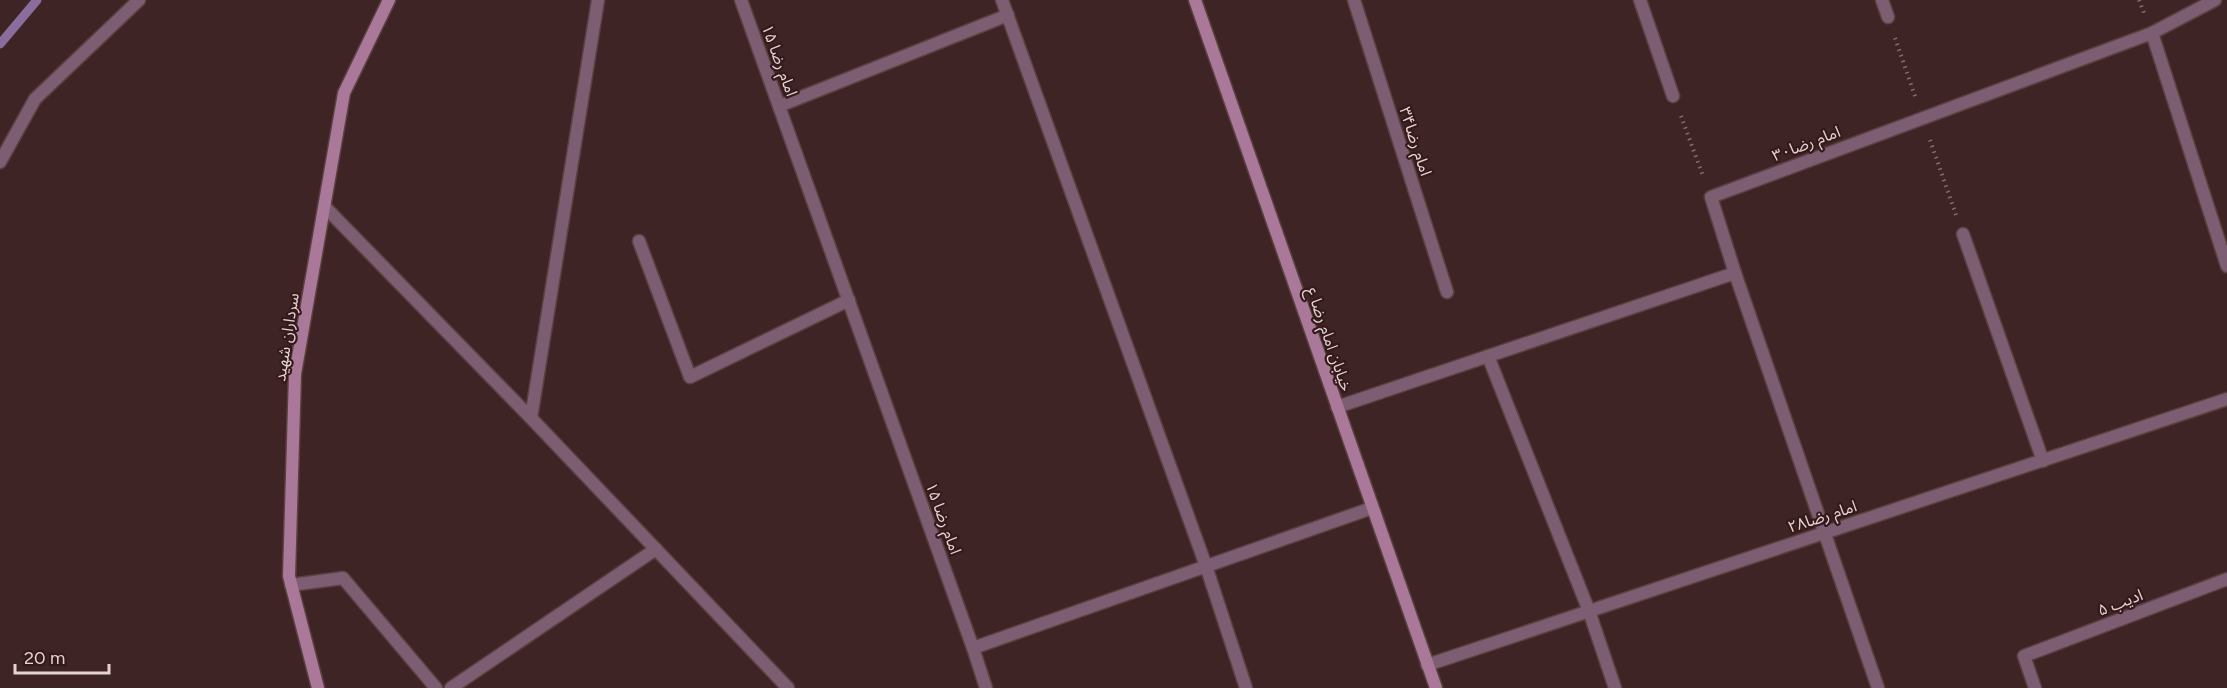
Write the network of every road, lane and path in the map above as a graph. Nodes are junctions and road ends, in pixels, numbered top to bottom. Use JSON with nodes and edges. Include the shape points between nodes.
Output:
{"nodes":[{"id":1,"x":139,"y":0,"type":"edge"},
{"id":2,"x":389,"y":0,"type":"edge"},
{"id":3,"x":598,"y":0,"type":"edge"},
{"id":4,"x":741,"y":0,"type":"edge"},
{"id":5,"x":1002,"y":0,"type":"edge"},
{"id":6,"x":1196,"y":0,"type":"edge"},
{"id":7,"x":1354,"y":0,"type":"edge"},
{"id":8,"x":1640,"y":0,"type":"edge"},
{"id":9,"x":1882,"y":0,"type":"edge"},
{"id":10,"x":2215,"y":0,"type":"edge"},
{"id":11,"x":1008,"y":15,"type":"junction"},
{"id":12,"x":1888,"y":17,"type":"dead end"},
{"id":13,"x":2152,"y":33,"type":"junction"},
{"id":14,"x":1673,"y":96,"type":"joint"},
{"id":15,"x":779,"y":106,"type":"junction"},
{"id":16,"x":0,"y":162,"type":"edge"},
{"id":17,"x":1711,"y":196,"type":"junction"},
{"id":18,"x":325,"y":207,"type":"junction"},
{"id":19,"x":1963,"y":234,"type":"dead end"},
{"id":20,"x":639,"y":241,"type":"dead end"},
{"id":21,"x":2227,"y":266,"type":"edge"},
{"id":22,"x":1735,"y":273,"type":"junction"},
{"id":23,"x":1447,"y":292,"type":"dead end"},
{"id":24,"x":849,"y":300,"type":"junction"},
{"id":25,"x":1488,"y":356,"type":"junction"},
{"id":26,"x":2227,"y":399,"type":"edge"},
{"id":27,"x":1337,"y":407,"type":"junction"},
{"id":28,"x":531,"y":417,"type":"junction"},
{"id":29,"x":2043,"y":460,"type":"junction"},
{"id":30,"x":1372,"y":508,"type":"junction"},
{"id":31,"x":1825,"y":533,"type":"junction"},
{"id":32,"x":656,"y":549,"type":"junction"},
{"id":33,"x":1206,"y":566,"type":"junction"},
{"id":34,"x":2227,"y":579,"type":"edge"},
{"id":35,"x":291,"y":585,"type":"junction"},
{"id":36,"x":1589,"y":611,"type":"junction"},
{"id":37,"x":973,"y":648,"type":"junction"},
{"id":38,"x":1427,"y":664,"type":"junction"},
{"id":39,"x":318,"y":688,"type":"edge"},
{"id":40,"x":436,"y":688,"type":"edge"},
{"id":41,"x":451,"y":688,"type":"edge"},
{"id":42,"x":788,"y":688,"type":"edge"},
{"id":43,"x":986,"y":688,"type":"edge"},
{"id":44,"x":1246,"y":688,"type":"edge"},
{"id":45,"x":1436,"y":688,"type":"edge"},
{"id":46,"x":1615,"y":688,"type":"edge"},
{"id":47,"x":1878,"y":688,"type":"edge"},
{"id":48,"x":2035,"y":688,"type":"edge"}],
"edges":[{"from":1,"to":16,"type":"street","via":[[35,99]]},
{"from":2,"to":18,"type":"main road","name":"سرداران شهید","via":[[344,93]]},
{"from":3,"to":28,"type":"street"},
{"from":4,"to":15,"type":"street","name":"۱۵ امام رضا"},
{"from":5,"to":11,"type":"street"},
{"from":6,"to":27,"type":"main road","name":"خیابان امام رضا ع"},
{"from":7,"to":23,"type":"street","name":"امام رضا۳۴"},
{"from":8,"to":14,"type":"street"},
{"from":9,"to":12,"type":"street"},
{"from":10,"to":13,"type":"street","name":"امام رضا۳۰"},
{"from":11,"to":15,"type":"street"},
{"from":11,"to":33,"type":"street"},
{"from":13,"to":17,"type":"street","name":"امام رضا۳۰"},
{"from":13,"to":21,"type":"street"},
{"from":14,"to":17,"type":"path"},
{"from":15,"to":24,"type":"street","name":"۱۵ امام رضا"},
{"from":17,"to":22,"type":"street"},
{"from":18,"to":28,"type":"street"},
{"from":18,"to":35,"type":"main road","name":"سرداران شهید","via":[[295,374]]},
{"from":19,"to":29,"type":"street"},
{"from":20,"to":24,"type":"street","via":[[690,376]]},
{"from":22,"to":25,"type":"street"},
{"from":22,"to":31,"type":"street"},
{"from":24,"to":37,"type":"street","name":"۱۵ امام رضا"},
{"from":25,"to":27,"type":"street"},
{"from":25,"to":36,"type":"street"},
{"from":26,"to":29,"type":"street","name":"امام رضا۲۸"},
{"from":27,"to":30,"type":"main road","name":"خیابان امام رضا ع"},
{"from":28,"to":32,"type":"street"},
{"from":29,"to":31,"type":"street","name":"امام رضا۲۸"},
{"from":30,"to":33,"type":"street"},
{"from":30,"to":38,"type":"main road","name":"خیابان امام رضا ع"},
{"from":31,"to":36,"type":"street","name":"امام رضا۲۸"},
{"from":31,"to":47,"type":"street"},
{"from":32,"to":41,"type":"street"},
{"from":32,"to":42,"type":"street"},
{"from":33,"to":37,"type":"street"},
{"from":33,"to":44,"type":"street"},
{"from":34,"to":48,"type":"street","name":"ادیب ۵","via":[[2024,656]]},
{"from":35,"to":39,"type":"main road","name":"سرداران شهید"},
{"from":35,"to":40,"type":"street","via":[[343,578]]},
{"from":36,"to":38,"type":"street","name":"امام رضا۲۸"},
{"from":36,"to":46,"type":"street"},
{"from":37,"to":43,"type":"street","name":"۱۵ امام رضا"},
{"from":38,"to":45,"type":"main road","name":"خیابان امام رضا ع"}]}
